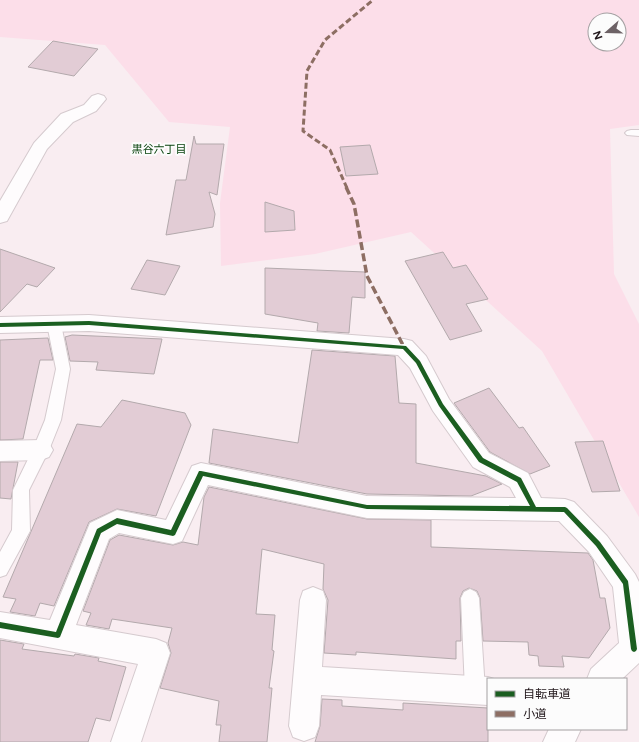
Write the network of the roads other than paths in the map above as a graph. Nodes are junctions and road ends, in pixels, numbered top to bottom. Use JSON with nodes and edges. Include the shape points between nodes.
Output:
{"nodes":[{"id":1,"x":98,"y":99,"type":"dead end"},
{"id":2,"x":0,"y":217,"type":"edge"},
{"id":3,"x":54,"y":324,"type":"junction"},
{"id":4,"x":0,"y":325,"type":"edge"},
{"id":5,"x":41,"y":450,"type":"junction"},
{"id":6,"x":0,"y":451,"type":"edge"},
{"id":7,"x":534,"y":509,"type":"junction"},
{"id":8,"x":0,"y":569,"type":"edge"},
{"id":9,"x":470,"y":598,"type":"dead end"},
{"id":10,"x":313,"y":600,"type":"dead end"},
{"id":11,"x":0,"y":625,"type":"edge"},
{"id":12,"x":58,"y":635,"type":"junction"},
{"id":13,"x":637,"y":648,"type":"edge"},
{"id":14,"x":602,"y":678,"type":"edge"},
{"id":15,"x":307,"y":680,"type":"junction"},
{"id":16,"x":482,"y":690,"type":"edge"},
{"id":17,"x":304,"y":726,"type":"dead end"},
{"id":18,"x":565,"y":730,"type":"edge"},
{"id":19,"x":126,"y":742,"type":"edge"},
{"id":20,"x":558,"y":742,"type":"edge"}],
"edges":[{"from":1,"to":2,"type":"street","via":[[90,108],[67,118],[40,147]]},
{"from":3,"to":4,"type":"street"},
{"from":3,"to":5,"type":"lane","via":[[63,369],[53,420]]},
{"from":3,"to":7,"type":"street","via":[[88,323],[404,347],[418,362],[441,405],[480,460],[519,480]]},
{"from":5,"to":6,"type":"street"},
{"from":5,"to":8,"type":"lane","via":[[21,490],[21,531]]},
{"from":7,"to":12,"type":"street","via":[[367,507],[201,473],[173,533],[118,521],[99,531]]},
{"from":7,"to":13,"type":"street","via":[[565,510],[598,544],[626,583]]},
{"from":9,"to":16,"type":"lane"},
{"from":10,"to":15,"type":"street"},
{"from":11,"to":12,"type":"street"},
{"from":12,"to":19,"type":"street","via":[[156,653]]},
{"from":13,"to":14,"type":"street"},
{"from":15,"to":16,"type":"street"},
{"from":15,"to":17,"type":"street"},
{"from":18,"to":20,"type":"street"}]}
